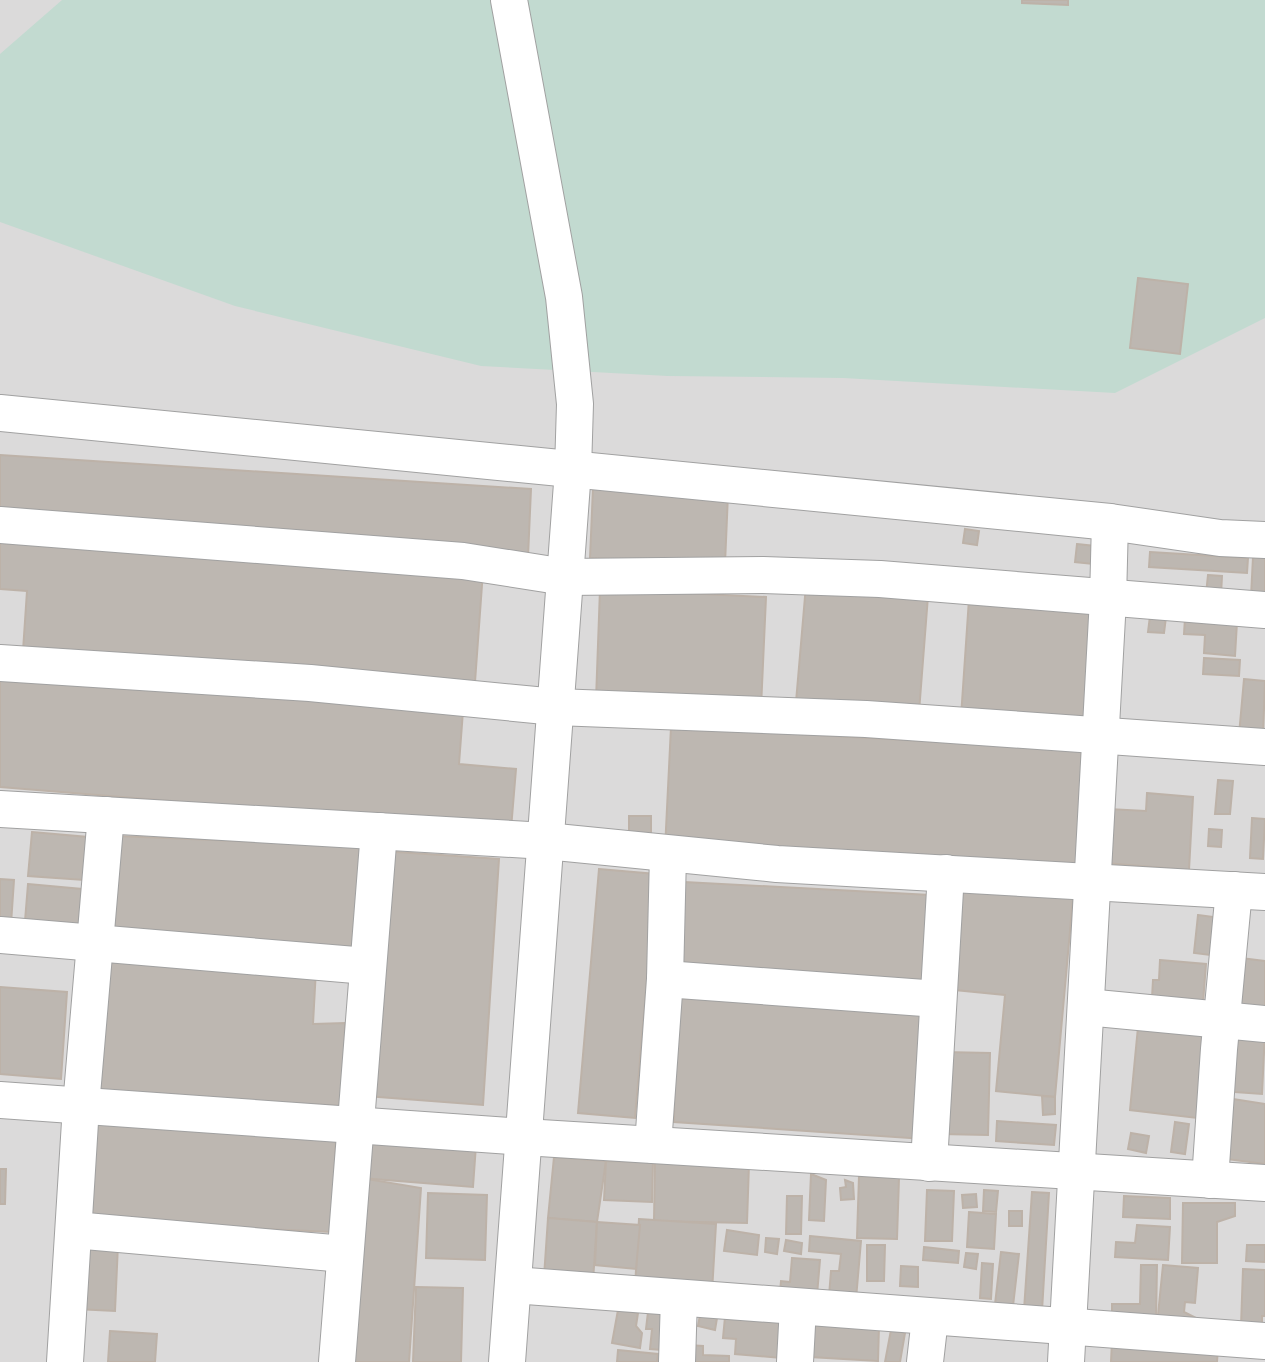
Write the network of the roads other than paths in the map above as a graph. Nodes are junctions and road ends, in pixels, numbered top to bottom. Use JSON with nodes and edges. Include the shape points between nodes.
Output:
{"nodes":[{"id":1,"x":509,"y":0,"type":"edge"},
{"id":2,"x":0,"y":413,"type":"edge"},
{"id":3,"x":573,"y":470,"type":"junction"},
{"id":4,"x":1110,"y":522,"type":"junction"},
{"id":5,"x":0,"y":525,"type":"edge"},
{"id":6,"x":1265,"y":540,"type":"edge"},
{"id":7,"x":565,"y":577,"type":"junction"},
{"id":8,"x":1108,"y":599,"type":"junction"},
{"id":9,"x":1265,"y":610,"type":"edge"},
{"id":10,"x":0,"y":663,"type":"edge"},
{"id":11,"x":556,"y":707,"type":"junction"},
{"id":12,"x":1101,"y":735,"type":"junction"},
{"id":13,"x":1265,"y":747,"type":"edge"},
{"id":14,"x":0,"y":809,"type":"edge"},
{"id":15,"x":106,"y":815,"type":"junction"},
{"id":16,"x":379,"y":831,"type":"junction"},
{"id":17,"x":546,"y":841,"type":"junction"},
{"id":18,"x":668,"y":855,"type":"junction"},
{"id":19,"x":946,"y":873,"type":"junction"},
{"id":20,"x":1093,"y":881,"type":"junction"},
{"id":21,"x":1250,"y":891,"type":"edge"},
{"id":22,"x":0,"y":935,"type":"edge"},
{"id":23,"x":95,"y":944,"type":"junction"},
{"id":24,"x":367,"y":966,"type":"junction"},
{"id":25,"x":665,"y":979,"type":"junction"},
{"id":26,"x":938,"y":999,"type":"junction"},
{"id":27,"x":1086,"y":1007,"type":"junction"},
{"id":28,"x":1222,"y":1020,"type":"junction"},
{"id":29,"x":1265,"y":1024,"type":"edge"},
{"id":30,"x":0,"y":1100,"type":"edge"},
{"id":31,"x":81,"y":1106,"type":"junction"},
{"id":32,"x":354,"y":1125,"type":"junction"},
{"id":33,"x":524,"y":1137,"type":"junction"},
{"id":34,"x":653,"y":1145,"type":"junction"},
{"id":35,"x":929,"y":1163,"type":"junction"},
{"id":36,"x":1077,"y":1172,"type":"junction"},
{"id":37,"x":1210,"y":1180,"type":"junction"},
{"id":38,"x":1265,"y":1183,"type":"edge"},
{"id":39,"x":74,"y":1230,"type":"junction"},
{"id":40,"x":344,"y":1254,"type":"junction"},
{"id":41,"x":513,"y":1285,"type":"junction"},
{"id":42,"x":679,"y":1298,"type":"junction"},
{"id":43,"x":798,"y":1307,"type":"junction"},
{"id":44,"x":930,"y":1318,"type":"junction"},
{"id":45,"x":1067,"y":1345,"type":"edge"},
{"id":46,"x":1244,"y":1347,"type":"edge"},
{"id":47,"x":65,"y":1362,"type":"edge"},
{"id":48,"x":337,"y":1362,"type":"edge"},
{"id":49,"x":507,"y":1362,"type":"edge"},
{"id":50,"x":677,"y":1362,"type":"edge"},
{"id":51,"x":795,"y":1362,"type":"edge"},
{"id":52,"x":925,"y":1362,"type":"edge"}],
"edges":[{"from":1,"to":3,"type":"street","via":[[564,297],[575,404]]},
{"from":2,"to":3,"type":"street"},
{"from":3,"to":4,"type":"street"},
{"from":3,"to":7,"type":"street"},
{"from":4,"to":6,"type":"street"},
{"from":4,"to":8,"type":"street"},
{"from":5,"to":7,"type":"street","via":[[463,561]]},
{"from":7,"to":8,"type":"street","via":[[868,579]]},
{"from":7,"to":11,"type":"street"},
{"from":8,"to":9,"type":"street"},
{"from":8,"to":12,"type":"street"},
{"from":10,"to":11,"type":"street","via":[[310,683]]},
{"from":11,"to":12,"type":"street"},
{"from":11,"to":17,"type":"street"},
{"from":12,"to":13,"type":"street"},
{"from":12,"to":20,"type":"street"},
{"from":14,"to":15,"type":"street"},
{"from":15,"to":16,"type":"street"},
{"from":15,"to":23,"type":"street"},
{"from":16,"to":17,"type":"street"},
{"from":16,"to":24,"type":"street"},
{"from":17,"to":18,"type":"street"},
{"from":17,"to":33,"type":"street"},
{"from":18,"to":19,"type":"street"},
{"from":18,"to":25,"type":"street"},
{"from":19,"to":20,"type":"street"},
{"from":19,"to":26,"type":"street"},
{"from":20,"to":21,"type":"street"},
{"from":20,"to":27,"type":"street"},
{"from":21,"to":28,"type":"street"},
{"from":22,"to":23,"type":"street"},
{"from":23,"to":24,"type":"street"},
{"from":23,"to":31,"type":"street"},
{"from":24,"to":32,"type":"street"},
{"from":25,"to":26,"type":"street"},
{"from":25,"to":34,"type":"street"},
{"from":26,"to":35,"type":"street"},
{"from":27,"to":28,"type":"street"},
{"from":27,"to":36,"type":"street"},
{"from":28,"to":29,"type":"street"},
{"from":28,"to":37,"type":"street"},
{"from":30,"to":31,"type":"street"},
{"from":31,"to":32,"type":"street"},
{"from":31,"to":39,"type":"street"},
{"from":32,"to":33,"type":"street"},
{"from":32,"to":40,"type":"street"},
{"from":33,"to":34,"type":"street"},
{"from":33,"to":41,"type":"street"},
{"from":34,"to":35,"type":"street"},
{"from":35,"to":36,"type":"street"},
{"from":36,"to":37,"type":"street"},
{"from":36,"to":45,"type":"street"},
{"from":37,"to":38,"type":"street"},
{"from":39,"to":40,"type":"street"},
{"from":39,"to":47,"type":"street"},
{"from":40,"to":48,"type":"street"},
{"from":41,"to":42,"type":"street"},
{"from":41,"to":49,"type":"street"},
{"from":42,"to":43,"type":"street"},
{"from":42,"to":50,"type":"street"},
{"from":43,"to":44,"type":"street"},
{"from":43,"to":51,"type":"street"},
{"from":44,"to":45,"type":"street"},
{"from":44,"to":52,"type":"street"},
{"from":45,"to":46,"type":"street"}]}
